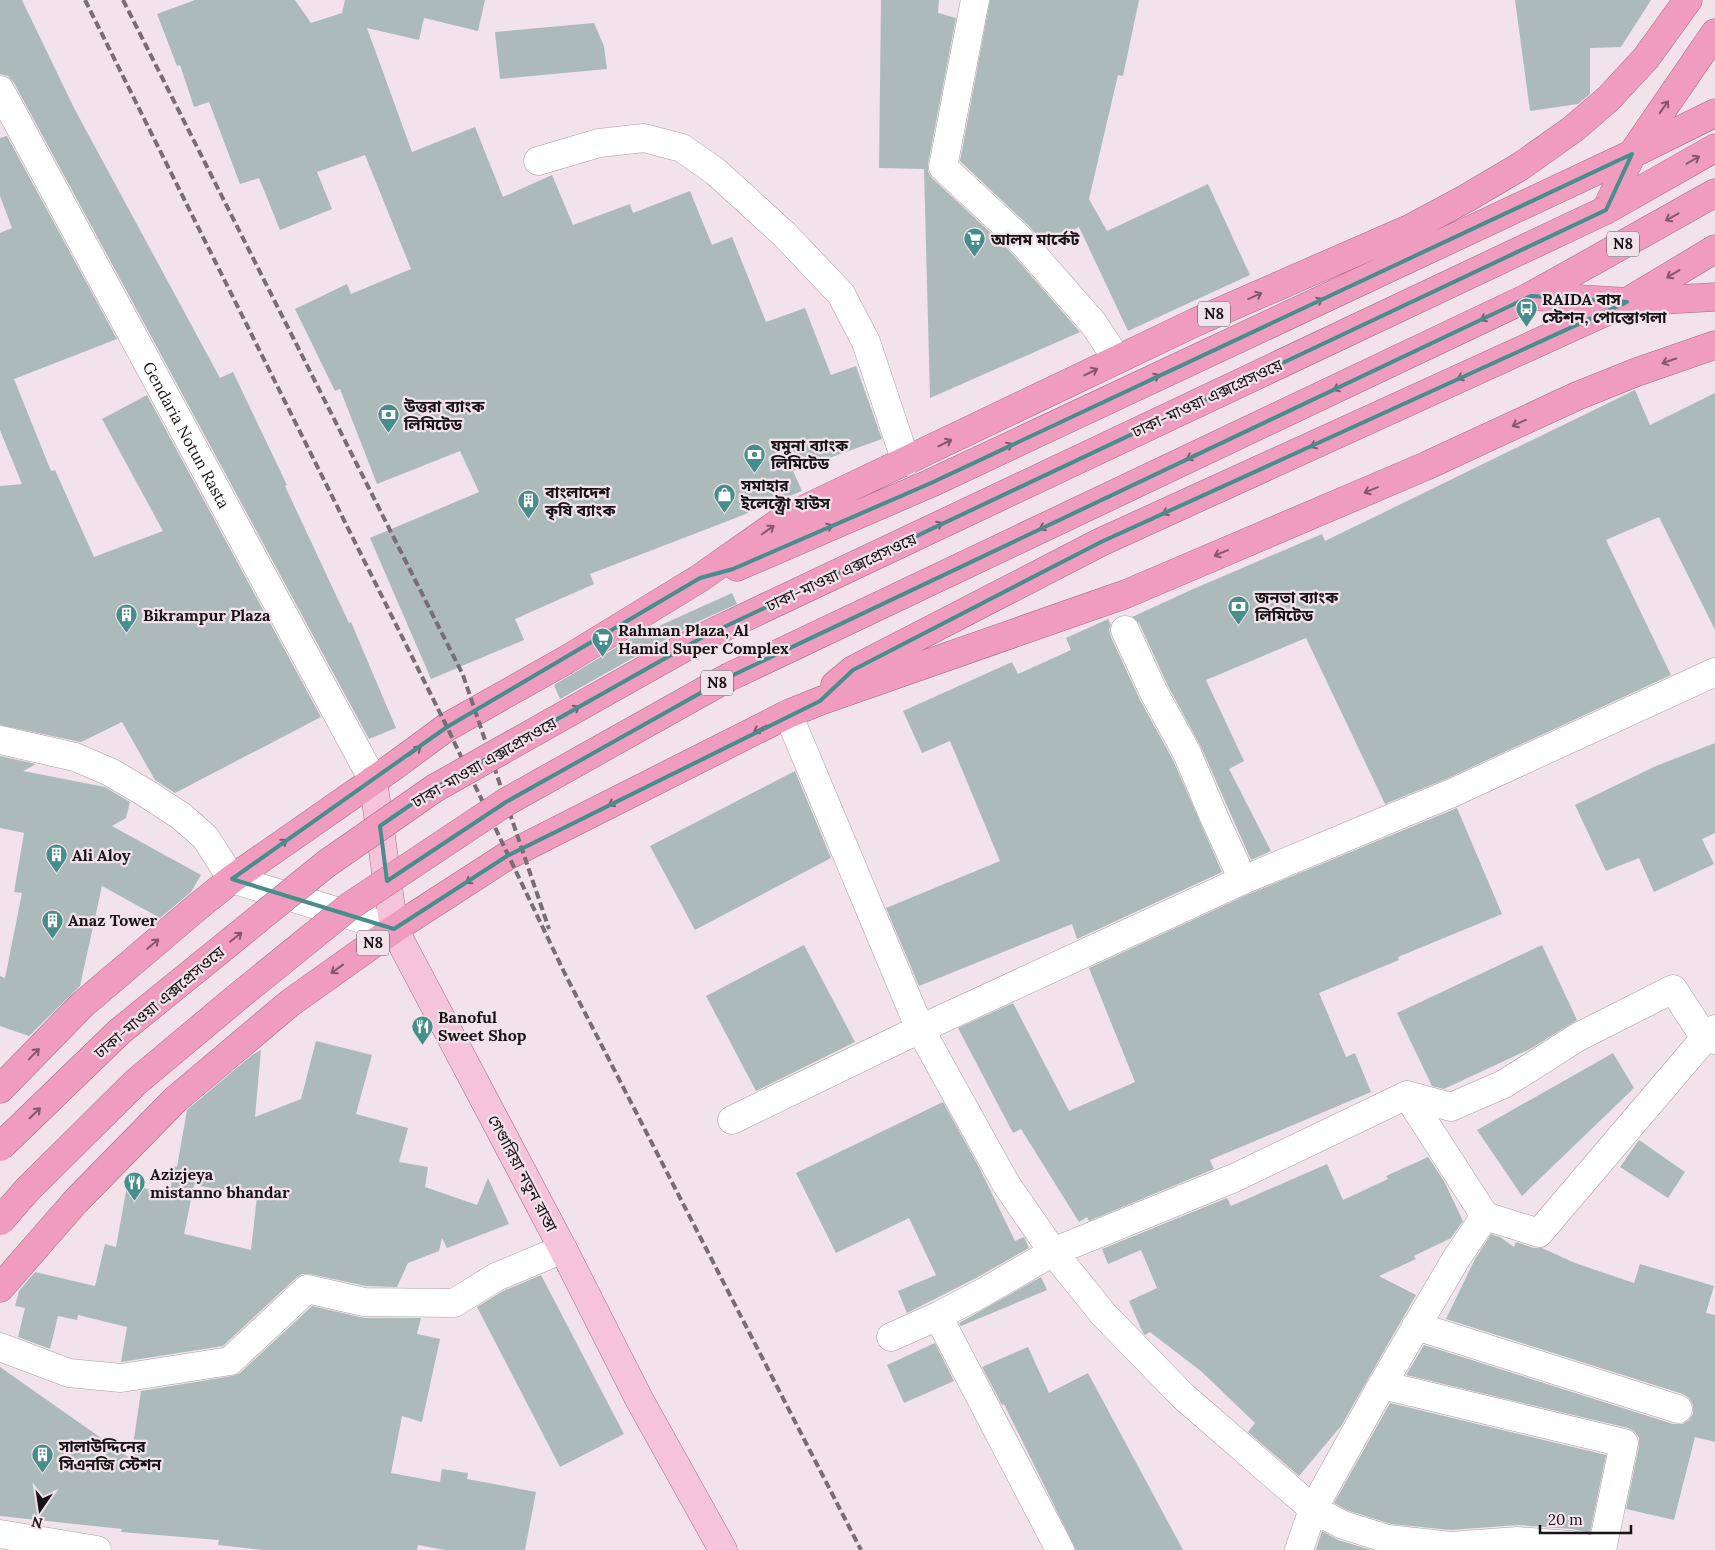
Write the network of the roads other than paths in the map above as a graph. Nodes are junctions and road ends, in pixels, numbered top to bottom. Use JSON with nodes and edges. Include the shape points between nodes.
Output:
{"nodes":[{"id":1,"x":975,"y":0,"type":"edge"},
{"id":2,"x":1688,"y":0,"type":"edge"},
{"id":3,"x":1715,"y":34,"type":"edge"},
{"id":4,"x":0,"y":90,"type":"edge"},
{"id":5,"x":1715,"y":113,"type":"edge"},
{"id":6,"x":1715,"y":148,"type":"edge"},
{"id":7,"x":1632,"y":154,"type":"junction"},
{"id":8,"x":538,"y":161,"type":"dead end"},
{"id":9,"x":1715,"y":193,"type":"edge"},
{"id":10,"x":1606,"y":210,"type":"junction"},
{"id":11,"x":1715,"y":249,"type":"edge"},
{"id":12,"x":1531,"y":296,"type":"junction"},
{"id":13,"x":1715,"y":297,"type":"edge"},
{"id":14,"x":1626,"y":302,"type":"junction"},
{"id":15,"x":1715,"y":345,"type":"edge"},
{"id":16,"x":1117,"y":359,"type":"junction"},
{"id":17,"x":906,"y":462,"type":"junction"},
{"id":18,"x":700,"y":578,"type":"junction"},
{"id":19,"x":1125,"y":630,"type":"dead end"},
{"id":20,"x":1715,"y":672,"type":"edge"},
{"id":21,"x":820,"y":701,"type":"junction"},
{"id":22,"x":788,"y":714,"type":"junction"},
{"id":23,"x":0,"y":740,"type":"edge"},
{"id":24,"x":373,"y":780,"type":"junction"},
{"id":25,"x":232,"y":879,"type":"junction"},
{"id":26,"x":1243,"y":880,"type":"junction"},
{"id":27,"x":394,"y":928,"type":"junction"},
{"id":28,"x":920,"y":1029,"type":"junction"},
{"id":29,"x":1712,"y":1036,"type":"edge"},
{"id":30,"x":0,"y":1089,"type":"edge"},
{"id":31,"x":1406,"y":1095,"type":"junction"},
{"id":32,"x":732,"y":1120,"type":"dead end"},
{"id":33,"x":0,"y":1147,"type":"edge"},
{"id":34,"x":1485,"y":1216,"type":"junction"},
{"id":35,"x":0,"y":1221,"type":"edge"},
{"id":36,"x":563,"y":1249,"type":"junction"},
{"id":37,"x":1053,"y":1252,"type":"junction"},
{"id":38,"x":0,"y":1288,"type":"edge"},
{"id":39,"x":938,"y":1316,"type":"junction"},
{"id":40,"x":1416,"y":1326,"type":"junction"},
{"id":41,"x":891,"y":1337,"type":"dead end"},
{"id":42,"x":0,"y":1347,"type":"edge"},
{"id":43,"x":1382,"y":1385,"type":"junction"},
{"id":44,"x":1678,"y":1409,"type":"dead end"},
{"id":45,"x":1313,"y":1509,"type":"junction"},
{"id":46,"x":0,"y":1534,"type":"edge"},
{"id":47,"x":97,"y":1550,"type":"edge"},
{"id":48,"x":723,"y":1550,"type":"edge"},
{"id":49,"x":1060,"y":1550,"type":"edge"},
{"id":50,"x":1298,"y":1550,"type":"edge"},
{"id":51,"x":1593,"y":1550,"type":"edge"},
{"id":52,"x":1602,"y":1550,"type":"edge"}],
"edges":[{"from":1,"to":16,"type":"street","via":[[943,167],[1018,237],[1093,323]]},
{"from":16,"to":2,"type":"highway","number":"N8","one_way":true,"via":[[1412,228],[1521,166],[1608,99],[1646,58]]},
{"from":7,"to":3,"type":"highway","one_way":true},
{"from":4,"to":24,"type":"street","name":"Gendaria Notun Rasta"},
{"from":5,"to":7,"type":"highway"},
{"from":10,"to":6,"type":"highway","number":"N8","one_way":true},
{"from":7,"to":10,"type":"highway"},
{"from":18,"to":7,"type":"highway","one_way":true,"via":[[733,569],[931,483]]},
{"from":8,"to":17,"type":"street","via":[[599,143],[644,138],[682,148],[716,172],[784,234],[841,294],[866,342]]},
{"from":9,"to":12,"type":"highway","number":"N8","one_way":true},
{"from":33,"to":10,"type":"highway","name":"ঢাকা-মাওয়া এক্সপ্রেসওয়ে","number":"N8","one_way":true,"bridge":true,"via":[[119,1032],[326,864],[435,788],[703,637]]},
{"from":11,"to":14,"type":"highway","one_way":true},
{"from":12,"to":14,"type":"highway"},
{"from":12,"to":35,"type":"highway","number":"N8","one_way":true,"bridge":true,"via":[[728,677],[506,802],[350,906],[240,995],[136,1082]]},
{"from":13,"to":14,"type":"highway"},
{"from":14,"to":21,"type":"highway","one_way":true,"via":[[1101,542],[854,670]]},
{"from":15,"to":21,"type":"highway","number":"N8","one_way":true,"via":[[1577,396],[1426,466],[1126,594]]},
{"from":17,"to":16,"type":"highway","number":"N8","one_way":true},
{"from":18,"to":17,"type":"highway","number":"N8","one_way":true,"via":[[784,519]]},
{"from":24,"to":18,"type":"highway","number":"N8","one_way":true,"via":[[447,727],[566,660]]},
{"from":19,"to":26,"type":"street","via":[[1187,753]]},
{"from":20,"to":26,"type":"street","via":[[1452,793]]},
{"from":21,"to":22,"type":"highway","number":"N8"},
{"from":22,"to":27,"type":"highway","number":"N8","one_way":true,"via":[[508,856]]},
{"from":22,"to":28,"type":"street"},
{"from":23,"to":25,"type":"street","via":[[75,757],[144,792],[205,836]]},
{"from":25,"to":24,"type":"highway","number":"N8","one_way":true},
{"from":24,"to":27,"type":"main road","name":"গেণ্ডারিয়া নতুন রাস্তা"},
{"from":25,"to":27,"type":"street"},
{"from":30,"to":25,"type":"highway","number":"N8","one_way":true,"via":[[82,1004]]},
{"from":26,"to":28,"type":"street"},
{"from":27,"to":36,"type":"main road","name":"গেণ্ডারিয়া নতুন রাস্তা"},
{"from":27,"to":38,"type":"highway","number":"N8","one_way":true,"via":[[290,1003],[176,1098],[76,1201]]},
{"from":28,"to":32,"type":"street"},
{"from":28,"to":37,"type":"street","via":[[1006,1184]]},
{"from":29,"to":31,"type":"street","via":[[1672,989],[1578,1037],[1504,1084],[1451,1107]]},
{"from":29,"to":34,"type":"street","via":[[1539,1234]]},
{"from":31,"to":34,"type":"street"},
{"from":31,"to":37,"type":"street","via":[[1234,1178]]},
{"from":34,"to":40,"type":"street"},
{"from":36,"to":42,"type":"street","via":[[496,1277],[454,1303],[364,1302],[307,1289],[230,1361],[121,1378],[69,1373]]},
{"from":36,"to":48,"type":"main road","name":"গেণ্ডারিয়া নতুন রাস্তা","via":[[639,1399]]},
{"from":37,"to":39,"type":"street"},
{"from":37,"to":45,"type":"street","via":[[1104,1315],[1183,1396]]},
{"from":39,"to":41,"type":"street"},
{"from":39,"to":49,"type":"street"},
{"from":40,"to":43,"type":"street"},
{"from":40,"to":44,"type":"street"},
{"from":43,"to":45,"type":"street"},
{"from":43,"to":52,"type":"street","via":[[1624,1443]]},
{"from":45,"to":50,"type":"street"},
{"from":45,"to":51,"type":"street","via":[[1343,1525],[1388,1539],[1451,1546],[1517,1541]]},
{"from":46,"to":47,"type":"street"}]}
